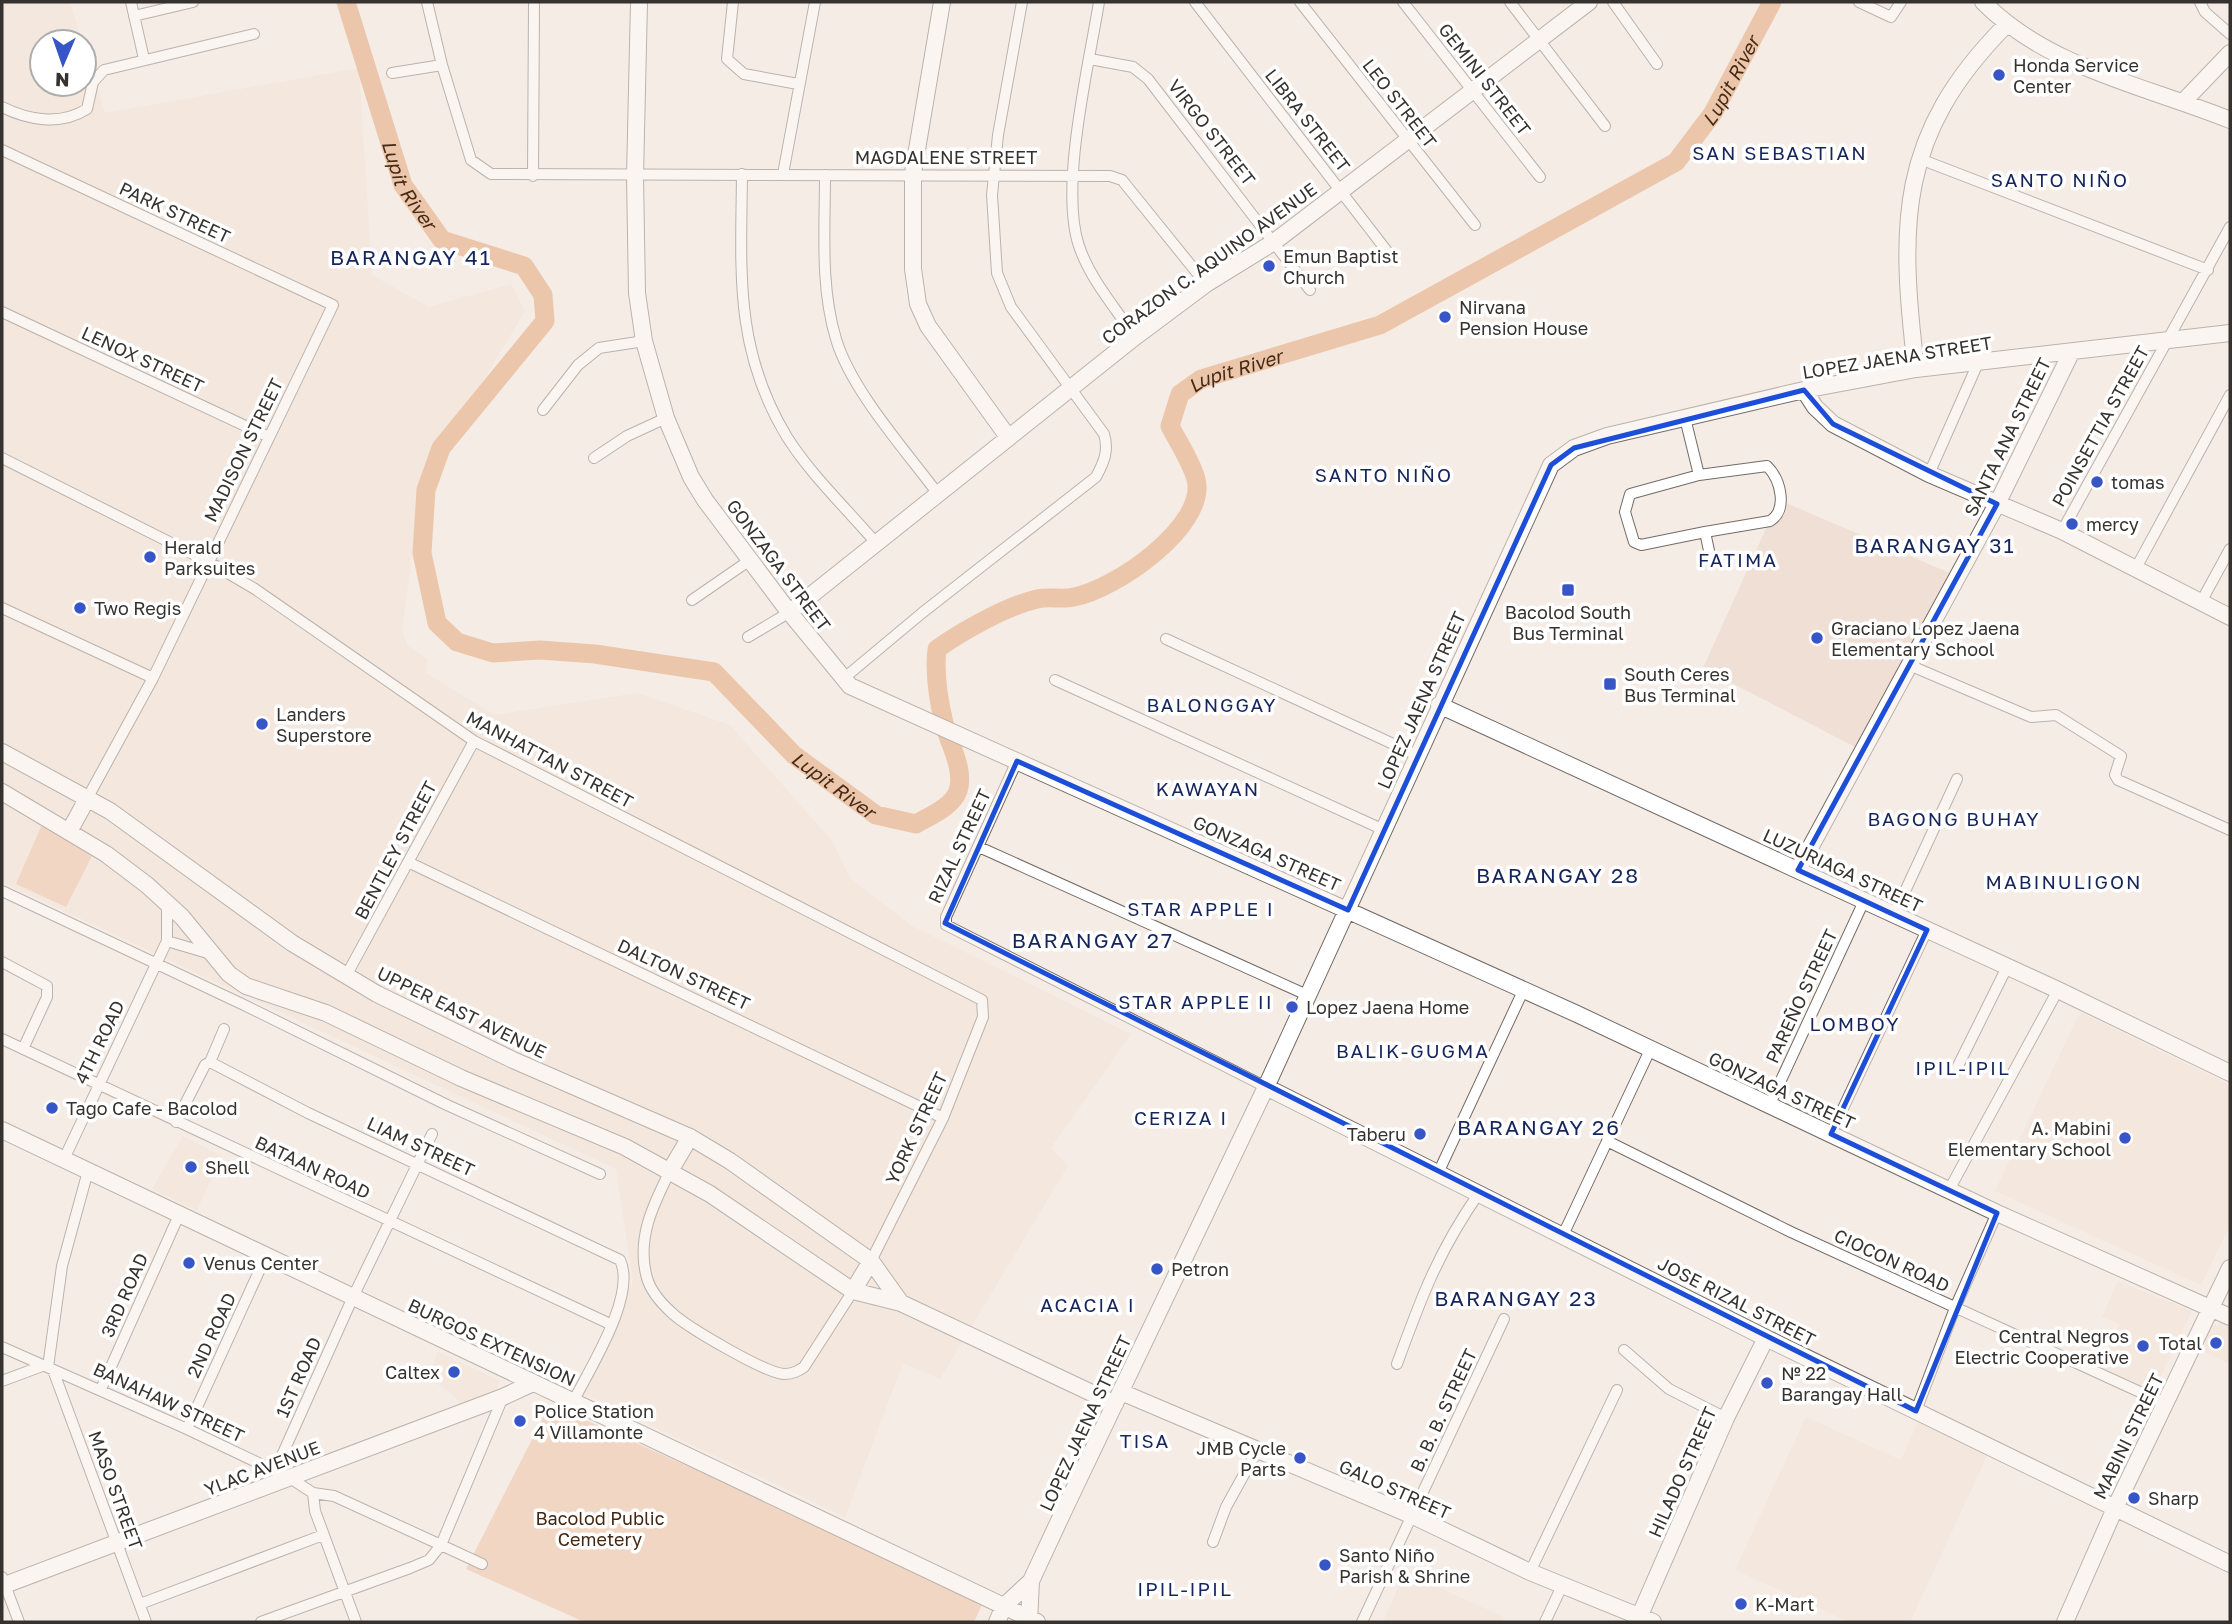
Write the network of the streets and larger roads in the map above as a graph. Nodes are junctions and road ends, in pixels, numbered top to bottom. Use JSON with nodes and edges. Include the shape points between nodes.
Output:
{"nodes":[{"id":1,"x":131,"y":2,"type":"edge"},
{"id":2,"x":193,"y":2,"type":"edge"},
{"id":3,"x":427,"y":2,"type":"edge"},
{"id":4,"x":534,"y":2,"type":"edge"},
{"id":5,"x":639,"y":2,"type":"edge"},
{"id":6,"x":733,"y":2,"type":"edge"},
{"id":7,"x":815,"y":2,"type":"edge"},
{"id":8,"x":942,"y":2,"type":"edge"},
{"id":9,"x":1022,"y":2,"type":"edge"},
{"id":10,"x":1099,"y":2,"type":"edge"},
{"id":11,"x":1195,"y":2,"type":"edge"},
{"id":12,"x":1300,"y":2,"type":"edge"},
{"id":13,"x":1404,"y":2,"type":"edge"},
{"id":14,"x":1510,"y":2,"type":"edge"},
{"id":15,"x":1589,"y":2,"type":"edge"},
{"id":16,"x":1614,"y":2,"type":"edge"},
{"id":17,"x":1859,"y":2,"type":"edge"},
{"id":18,"x":1901,"y":2,"type":"edge"},
{"id":19,"x":1983,"y":2,"type":"edge"},
{"id":20,"x":2200,"y":2,"type":"edge"},
{"id":21,"x":134,"y":16,"type":"junction"},
{"id":22,"x":2006,"y":25,"type":"junction"},
{"id":23,"x":254,"y":34,"type":"dead end"},
{"id":24,"x":2230,"y":34,"type":"edge"},
{"id":25,"x":1539,"y":40,"type":"junction"},
{"id":26,"x":2230,"y":53,"type":"edge"},
{"id":27,"x":144,"y":59,"type":"junction"},
{"id":28,"x":1090,"y":59,"type":"junction"},
{"id":29,"x":1657,"y":64,"type":"dead end"},
{"id":30,"x":442,"y":65,"type":"junction"},
{"id":31,"x":392,"y":73,"type":"dead end"},
{"id":32,"x":798,"y":84,"type":"junction"},
{"id":33,"x":1473,"y":93,"type":"junction"},
{"id":34,"x":2184,"y":101,"type":"junction"},
{"id":35,"x":2,"y":107,"type":"edge"},
{"id":36,"x":2230,"y":120,"type":"edge"},
{"id":37,"x":1605,"y":126,"type":"dead end"},
{"id":38,"x":1407,"y":141,"type":"junction"},
{"id":39,"x":2,"y":150,"type":"edge"},
{"id":40,"x":1920,"y":159,"type":"junction"},
{"id":41,"x":913,"y":173,"type":"junction"},
{"id":42,"x":742,"y":174,"type":"junction"},
{"id":43,"x":783,"y":174,"type":"junction"},
{"id":44,"x":995,"y":174,"type":"junction"},
{"id":45,"x":825,"y":175,"type":"junction"},
{"id":46,"x":533,"y":176,"type":"junction"},
{"id":47,"x":635,"y":176,"type":"junction"},
{"id":48,"x":1074,"y":176,"type":"junction"},
{"id":49,"x":1540,"y":177,"type":"dead end"},
{"id":50,"x":1341,"y":191,"type":"junction"},
{"id":51,"x":1475,"y":225,"type":"dead end"},
{"id":52,"x":2230,"y":227,"type":"edge"},
{"id":53,"x":1274,"y":242,"type":"junction"},
{"id":54,"x":1393,"y":259,"type":"dead end"},
{"id":55,"x":2208,"y":270,"type":"junction"},
{"id":56,"x":1206,"y":284,"type":"junction"},
{"id":57,"x":1310,"y":290,"type":"dead end"},
{"id":58,"x":332,"y":305,"type":"joint"},
{"id":59,"x":2,"y":312,"type":"edge"},
{"id":60,"x":1135,"y":337,"type":"junction"},
{"id":61,"x":2228,"y":337,"type":"edge"},
{"id":62,"x":2168,"y":338,"type":"junction"},
{"id":63,"x":644,"y":341,"type":"junction"},
{"id":64,"x":2071,"y":353,"type":"junction"},
{"id":65,"x":1978,"y":363,"type":"junction"},
{"id":66,"x":1916,"y":369,"type":"junction"},
{"id":67,"x":1072,"y":390,"type":"junction"},
{"id":68,"x":1804,"y":390,"type":"junction"},
{"id":69,"x":2230,"y":395,"type":"edge"},
{"id":70,"x":543,"y":410,"type":"dead end"},
{"id":71,"x":666,"y":418,"type":"junction"},
{"id":72,"x":1685,"y":418,"type":"junction"},
{"id":73,"x":269,"y":437,"type":"junction"},
{"id":74,"x":1007,"y":438,"type":"junction"},
{"id":75,"x":2,"y":458,"type":"edge"},
{"id":76,"x":594,"y":458,"type":"dead end"},
{"id":77,"x":1929,"y":474,"type":"junction"},
{"id":78,"x":1699,"y":475,"type":"junction"},
{"id":79,"x":938,"y":494,"type":"junction"},
{"id":80,"x":1997,"y":504,"type":"junction"},
{"id":81,"x":2062,"y":531,"type":"junction"},
{"id":82,"x":1705,"y":533,"type":"junction"},
{"id":83,"x":876,"y":543,"type":"junction"},
{"id":84,"x":2230,"y":549,"type":"edge"},
{"id":85,"x":750,"y":560,"type":"junction"},
{"id":86,"x":1711,"y":560,"type":"dead end"},
{"id":87,"x":209,"y":562,"type":"junction"},
{"id":88,"x":2136,"y":568,"type":"junction"},
{"id":89,"x":692,"y":600,"type":"dead end"},
{"id":90,"x":2201,"y":602,"type":"junction"},
{"id":91,"x":2,"y":608,"type":"edge"},
{"id":92,"x":790,"y":612,"type":"junction"},
{"id":93,"x":2230,"y":618,"type":"edge"},
{"id":94,"x":748,"y":637,"type":"dead end"},
{"id":95,"x":1166,"y":639,"type":"dead end"},
{"id":96,"x":1909,"y":665,"type":"junction"},
{"id":97,"x":153,"y":678,"type":"junction"},
{"id":98,"x":843,"y":679,"type":"junction"},
{"id":99,"x":1055,"y":680,"type":"dead end"},
{"id":100,"x":1439,"y":705,"type":"junction"},
{"id":101,"x":474,"y":741,"type":"junction"},
{"id":102,"x":2,"y":752,"type":"edge"},
{"id":103,"x":1417,"y":755,"type":"junction"},
{"id":104,"x":1017,"y":761,"type":"junction"},
{"id":105,"x":1957,"y":779,"type":"dead end"},
{"id":106,"x":2,"y":792,"type":"edge"},
{"id":107,"x":88,"y":797,"type":"junction"},
{"id":108,"x":70,"y":830,"type":"junction"},
{"id":109,"x":1384,"y":830,"type":"junction"},
{"id":110,"x":2230,"y":830,"type":"edge"},
{"id":111,"x":979,"y":847,"type":"junction"},
{"id":112,"x":408,"y":862,"type":"junction"},
{"id":113,"x":1798,"y":870,"type":"junction"},
{"id":114,"x":2,"y":891,"type":"edge"},
{"id":115,"x":1864,"y":901,"type":"junction"},
{"id":116,"x":167,"y":902,"type":"junction"},
{"id":117,"x":1348,"y":910,"type":"junction"},
{"id":118,"x":1895,"y":915,"type":"junction"},
{"id":119,"x":1927,"y":930,"type":"junction"},
{"id":120,"x":167,"y":941,"type":"junction"},
{"id":121,"x":211,"y":954,"type":"junction"},
{"id":122,"x":2,"y":962,"type":"edge"},
{"id":123,"x":156,"y":964,"type":"junction"},
{"id":124,"x":2007,"y":967,"type":"junction"},
{"id":125,"x":346,"y":976,"type":"junction"},
{"id":126,"x":2058,"y":990,"type":"junction"},
{"id":127,"x":1523,"y":991,"type":"junction"},
{"id":128,"x":1307,"y":995,"type":"junction"},
{"id":129,"x":985,"y":1005,"type":"joint"},
{"id":130,"x":224,"y":1029,"type":"dead end"},
{"id":131,"x":2,"y":1039,"type":"edge"},
{"id":132,"x":23,"y":1049,"type":"junction"},
{"id":133,"x":1650,"y":1050,"type":"junction"},
{"id":134,"x":210,"y":1062,"type":"junction"},
{"id":135,"x":1955,"y":1072,"type":"dead end"},
{"id":136,"x":2230,"y":1073,"type":"edge"},
{"id":137,"x":98,"y":1085,"type":"junction"},
{"id":138,"x":1266,"y":1087,"type":"junction"},
{"id":139,"x":1769,"y":1105,"type":"junction"},
{"id":140,"x":943,"y":1118,"type":"junction"},
{"id":141,"x":176,"y":1122,"type":"junction"},
{"id":142,"x":2,"y":1132,"type":"edge"},
{"id":143,"x":432,"y":1134,"type":"dead end"},
{"id":144,"x":1831,"y":1134,"type":"junction"},
{"id":145,"x":690,"y":1136,"type":"junction"},
{"id":146,"x":1607,"y":1141,"type":"junction"},
{"id":147,"x":64,"y":1159,"type":"junction"},
{"id":148,"x":417,"y":1164,"type":"junction"},
{"id":149,"x":88,"y":1171,"type":"junction"},
{"id":150,"x":670,"y":1171,"type":"junction"},
{"id":151,"x":1438,"y":1171,"type":"junction"},
{"id":152,"x":600,"y":1174,"type":"dead end"},
{"id":153,"x":1949,"y":1190,"type":"junction"},
{"id":154,"x":1479,"y":1193,"type":"junction"},
{"id":155,"x":1997,"y":1213,"type":"junction"},
{"id":156,"x":179,"y":1215,"type":"junction"},
{"id":157,"x":389,"y":1222,"type":"junction"},
{"id":158,"x":1563,"y":1235,"type":"junction"},
{"id":159,"x":266,"y":1256,"type":"junction"},
{"id":160,"x":871,"y":1261,"type":"junction"},
{"id":161,"x":2230,"y":1268,"type":"edge"},
{"id":162,"x":853,"y":1291,"type":"junction"},
{"id":163,"x":353,"y":1297,"type":"junction"},
{"id":164,"x":901,"y":1303,"type":"junction"},
{"id":165,"x":2210,"y":1307,"type":"junction"},
{"id":166,"x":1955,"y":1308,"type":"junction"},
{"id":167,"x":2230,"y":1317,"type":"edge"},
{"id":168,"x":1504,"y":1319,"type":"dead end"},
{"id":169,"x":610,"y":1324,"type":"junction"},
{"id":170,"x":1766,"y":1338,"type":"junction"},
{"id":171,"x":2,"y":1347,"type":"edge"},
{"id":172,"x":1624,"y":1350,"type":"dead end"},
{"id":173,"x":1397,"y":1364,"type":"dead end"},
{"id":174,"x":49,"y":1368,"type":"junction"},
{"id":175,"x":2,"y":1381,"type":"edge"},
{"id":176,"x":533,"y":1382,"type":"junction"},
{"id":177,"x":101,"y":1389,"type":"junction"},
{"id":178,"x":1617,"y":1390,"type":"dead end"},
{"id":179,"x":503,"y":1397,"type":"junction"},
{"id":180,"x":1118,"y":1398,"type":"junction"},
{"id":181,"x":573,"y":1402,"type":"junction"},
{"id":182,"x":2166,"y":1404,"type":"junction"},
{"id":183,"x":1916,"y":1411,"type":"junction"},
{"id":184,"x":1726,"y":1418,"type":"junction"},
{"id":185,"x":187,"y":1429,"type":"junction"},
{"id":186,"x":1258,"y":1449,"type":"junction"},
{"id":187,"x":283,"y":1474,"type":"junction"},
{"id":188,"x":313,"y":1493,"type":"junction"},
{"id":189,"x":2116,"y":1506,"type":"junction"},
{"id":190,"x":1413,"y":1516,"type":"junction"},
{"id":191,"x":323,"y":1535,"type":"junction"},
{"id":192,"x":117,"y":1542,"type":"junction"},
{"id":193,"x":1213,"y":1542,"type":"dead end"},
{"id":194,"x":442,"y":1545,"type":"junction"},
{"id":195,"x":482,"y":1564,"type":"dead end"},
{"id":196,"x":2230,"y":1564,"type":"edge"},
{"id":197,"x":1530,"y":1572,"type":"junction"},
{"id":198,"x":1031,"y":1581,"type":"junction"},
{"id":199,"x":3,"y":1582,"type":"edge"},
{"id":200,"x":1563,"y":1586,"type":"junction"},
{"id":201,"x":343,"y":1591,"type":"junction"},
{"id":202,"x":140,"y":1604,"type":"junction"},
{"id":203,"x":1004,"y":1606,"type":"junction"},
{"id":204,"x":1643,"y":1620,"type":"edge"},
{"id":205,"x":1032,"y":1621,"type":"edge"},
{"id":206,"x":19,"y":1622,"type":"edge"},
{"id":207,"x":146,"y":1622,"type":"edge"},
{"id":208,"x":261,"y":1622,"type":"edge"},
{"id":209,"x":356,"y":1622,"type":"edge"},
{"id":210,"x":997,"y":1622,"type":"edge"},
{"id":211,"x":1362,"y":1622,"type":"edge"},
{"id":212,"x":1545,"y":1622,"type":"edge"},
{"id":213,"x":2064,"y":1622,"type":"edge"}],
"edges":[{"from":1,"to":21,"type":"street"},
{"from":2,"to":21,"type":"street"},
{"from":3,"to":30,"type":"street","name":"MAGDALENE STREET"},
{"from":4,"to":46,"type":"street"},
{"from":5,"to":47,"type":"street","name":"GONZAGA STREET"},
{"from":6,"to":32,"type":"street","via":[[727,60],[744,74]]},
{"from":7,"to":32,"type":"street"},
{"from":8,"to":41,"type":"street"},
{"from":9,"to":44,"type":"street"},
{"from":10,"to":28,"type":"street"},
{"from":11,"to":50,"type":"street","name":"LIBRA STREET"},
{"from":12,"to":38,"type":"street","name":"LEO STREET"},
{"from":13,"to":33,"type":"street","name":"GEMINI STREET"},
{"from":14,"to":25,"type":"street"},
{"from":15,"to":25,"type":"street","name":"CORAZON C. AQUINO AVENUE"},
{"from":16,"to":29,"type":"street"},
{"from":17,"to":18,"type":"street","via":[[1891,17]]},
{"from":19,"to":22,"type":"street"},
{"from":20,"to":24,"type":"street"},
{"from":21,"to":27,"type":"street"},
{"from":22,"to":34,"type":"street","via":[[2062,57]]},
{"from":22,"to":40,"type":"street","via":[[1956,81]]},
{"from":23,"to":27,"type":"street"},
{"from":25,"to":33,"type":"street","name":"CORAZON C. AQUINO AVENUE"},
{"from":25,"to":37,"type":"street"},
{"from":26,"to":34,"type":"street"},
{"from":27,"to":35,"type":"street","via":[[97,75],[87,109],[79,114],[35,120]]},
{"from":28,"to":48,"type":"street"},
{"from":28,"to":53,"type":"street","name":"VIRGO STREET","via":[[1133,67],[1148,79]]},
{"from":30,"to":31,"type":"street"},
{"from":30,"to":46,"type":"street","name":"MAGDALENE STREET","via":[[471,160],[491,174]]},
{"from":32,"to":43,"type":"street"},
{"from":33,"to":38,"type":"street","name":"CORAZON C. AQUINO AVENUE"},
{"from":33,"to":49,"type":"street","name":"GEMINI STREET"},
{"from":34,"to":36,"type":"street"},
{"from":38,"to":50,"type":"street","name":"CORAZON C. AQUINO AVENUE"},
{"from":38,"to":51,"type":"street","name":"LEO STREET"},
{"from":39,"to":58,"type":"street","name":"PARK STREET"},
{"from":40,"to":55,"type":"street"},
{"from":40,"to":66,"type":"street","via":[[1906,231],[1906,285]]},
{"from":41,"to":44,"type":"street","name":"MAGDALENE STREET"},
{"from":41,"to":45,"type":"street","name":"MAGDALENE STREET"},
{"from":41,"to":74,"type":"street","via":[[913,268],[918,304],[943,349]]},
{"from":42,"to":43,"type":"street","name":"MAGDALENE STREET"},
{"from":42,"to":47,"type":"street","name":"MAGDALENE STREET"},
{"from":42,"to":83,"type":"street","via":[[741,290],[746,336],[761,384],[788,437]]},
{"from":43,"to":45,"type":"street","name":"MAGDALENE STREET"},
{"from":44,"to":48,"type":"street","name":"MAGDALENE STREET"},
{"from":44,"to":67,"type":"street","via":[[993,228],[1001,289]]},
{"from":45,"to":79,"type":"street","via":[[825,286],[836,341],[863,392]]},
{"from":46,"to":47,"type":"street","name":"MAGDALENE STREET"},
{"from":47,"to":63,"type":"street","name":"GONZAGA STREET","via":[[637,293]]},
{"from":48,"to":56,"type":"street","name":"MAGDALENE STREET","via":[[1122,180]]},
{"from":48,"to":60,"type":"street","via":[[1079,245],[1093,275]]},
{"from":50,"to":53,"type":"street","name":"CORAZON C. AQUINO AVENUE"},
{"from":50,"to":54,"type":"street","name":"LIBRA STREET"},
{"from":52,"to":55,"type":"street","name":"POINSETTIA STREET"},
{"from":53,"to":56,"type":"street","name":"CORAZON C. AQUINO AVENUE"},
{"from":53,"to":57,"type":"street","name":"VIRGO STREET"},
{"from":55,"to":62,"type":"street","name":"POINSETTIA STREET"},
{"from":56,"to":60,"type":"street","name":"CORAZON C. AQUINO AVENUE"},
{"from":58,"to":73,"type":"street","name":"MADISON STREET"},
{"from":59,"to":73,"type":"street","name":"LENOX STREET"},
{"from":60,"to":67,"type":"street","name":"CORAZON C. AQUINO AVENUE"},
{"from":61,"to":62,"type":"street","name":"LOPEZ JAENA STREET"},
{"from":62,"to":64,"type":"street","name":"LOPEZ JAENA STREET"},
{"from":62,"to":81,"type":"street","name":"POINSETTIA STREET"},
{"from":63,"to":70,"type":"street","via":[[599,348],[578,365]]},
{"from":63,"to":71,"type":"street","name":"GONZAGA STREET"},
{"from":64,"to":65,"type":"street","name":"LOPEZ JAENA STREET"},
{"from":64,"to":80,"type":"street","name":"SANTA ANA STREET"},
{"from":65,"to":66,"type":"street","name":"LOPEZ JAENA STREET"},
{"from":65,"to":77,"type":"street"},
{"from":66,"to":68,"type":"street","name":"LOPEZ JAENA STREET"},
{"from":67,"to":74,"type":"street","name":"CORAZON C. AQUINO AVENUE"},
{"from":67,"to":98,"type":"street","via":[[1097,422],[1108,446],[1096,477]]},
{"from":68,"to":72,"type":"street","name":"LOPEZ JAENA STREET"},
{"from":68,"to":77,"type":"street","via":[[1833,424]]},
{"from":69,"to":88,"type":"street"},
{"from":71,"to":76,"type":"street"},
{"from":71,"to":85,"type":"street","name":"GONZAGA STREET","via":[[691,477]]},
{"from":72,"to":78,"type":"street"},
{"from":72,"to":100,"type":"street","name":"LOPEZ JAENA STREET","via":[[1590,442],[1551,465]]},
{"from":73,"to":87,"type":"street","name":"MADISON STREET"},
{"from":74,"to":79,"type":"street","name":"CORAZON C. AQUINO AVENUE"},
{"from":75,"to":87,"type":"street","name":"MANHATTAN STREET"},
{"from":77,"to":80,"type":"street"},
{"from":78,"to":82,"type":"street","via":[[1638,490],[1630,494],[1625,512],[1634,541],[1641,545]]},
{"from":78,"to":82,"type":"street","via":[[1767,466],[1773,472],[1782,508],[1770,521]]},
{"from":79,"to":83,"type":"street","name":"CORAZON C. AQUINO AVENUE"},
{"from":80,"to":81,"type":"street"},
{"from":80,"to":96,"type":"street","name":"SANTA ANA STREET"},
{"from":81,"to":88,"type":"street"},
{"from":82,"to":86,"type":"street"},
{"from":83,"to":92,"type":"street","name":"CORAZON C. AQUINO AVENUE"},
{"from":84,"to":90,"type":"street"},
{"from":85,"to":89,"type":"street"},
{"from":85,"to":92,"type":"street","name":"GONZAGA STREET"},
{"from":87,"to":97,"type":"street","name":"MADISON STREET"},
{"from":87,"to":101,"type":"street","name":"MANHATTAN STREET","via":[[286,608]]},
{"from":88,"to":90,"type":"street"},
{"from":90,"to":93,"type":"street"},
{"from":91,"to":97,"type":"street"},
{"from":92,"to":94,"type":"street"},
{"from":92,"to":98,"type":"street","name":"GONZAGA STREET"},
{"from":95,"to":103,"type":"street"},
{"from":96,"to":110,"type":"street","via":[[2031,717],[2056,715],[2121,756],[2115,775],[2118,780]]},
{"from":96,"to":113,"type":"street","name":"SANTA ANA STREET"},
{"from":97,"to":107,"type":"street","name":"MADISON STREET"},
{"from":98,"to":104,"type":"street","name":"GONZAGA STREET","via":[[869,696]]},
{"from":99,"to":109,"type":"street"},
{"from":100,"to":103,"type":"street","name":"LOPEZ JAENA STREET"},
{"from":100,"to":113,"type":"street","name":"LUZURIAGA STREET"},
{"from":101,"to":112,"type":"street","name":"BENTLEY STREET"},
{"from":101,"to":129,"type":"street","name":"MANHATTAN STREET","via":[[978,996]]},
{"from":102,"to":107,"type":"street","name":"UPPER EAST AVENUE"},
{"from":103,"to":109,"type":"street","name":"LOPEZ JAENA STREET"},
{"from":104,"to":111,"type":"street","name":"RIZAL STREET"},
{"from":104,"to":117,"type":"street","name":"GONZAGA STREET"},
{"from":105,"to":118,"type":"street"},
{"from":106,"to":108,"type":"street","name":"UPPER EAST AVENUE"},
{"from":107,"to":108,"type":"street"},
{"from":107,"to":125,"type":"street","name":"UPPER EAST AVENUE","via":[[292,943]]},
{"from":108,"to":116,"type":"street","name":"UPPER EAST AVENUE"},
{"from":109,"to":117,"type":"street","name":"LOPEZ JAENA STREET"},
{"from":111,"to":128,"type":"street"},
{"from":111,"to":138,"type":"street","name":"RIZAL STREET","via":[[946,925]]},
{"from":112,"to":125,"type":"street","name":"BENTLEY STREET"},
{"from":112,"to":140,"type":"street","name":"DALTON STREET"},
{"from":113,"to":115,"type":"street","name":"LUZURIAGA STREET"},
{"from":114,"to":123,"type":"street"},
{"from":115,"to":118,"type":"street","name":"LUZURIAGA STREET"},
{"from":115,"to":139,"type":"street","name":"PAREÑO STREET"},
{"from":116,"to":120,"type":"street","name":"4TH ROAD"},
{"from":116,"to":121,"type":"street","name":"UPPER EAST AVENUE"},
{"from":117,"to":127,"type":"street","name":"GONZAGA STREET"},
{"from":117,"to":128,"type":"street","name":"LOPEZ JAENA STREET"},
{"from":118,"to":119,"type":"street","name":"LUZURIAGA STREET"},
{"from":119,"to":124,"type":"street","name":"LUZURIAGA STREET"},
{"from":119,"to":144,"type":"street"},
{"from":120,"to":121,"type":"street"},
{"from":120,"to":123,"type":"street","name":"4TH ROAD"},
{"from":121,"to":150,"type":"street","name":"UPPER EAST AVENUE","via":[[246,986],[336,1018]]},
{"from":122,"to":132,"type":"street","via":[[44,982],[48,990]]},
{"from":123,"to":137,"type":"street","name":"4TH ROAD"},
{"from":123,"to":152,"type":"street"},
{"from":124,"to":126,"type":"street","name":"LUZURIAGA STREET"},
{"from":124,"to":135,"type":"street"},
{"from":125,"to":145,"type":"street","name":"UPPER EAST AVENUE","via":[[513,1060]]},
{"from":126,"to":136,"type":"street","name":"LUZURIAGA STREET"},
{"from":126,"to":153,"type":"street"},
{"from":127,"to":133,"type":"street","name":"GONZAGA STREET"},
{"from":127,"to":151,"type":"street"},
{"from":128,"to":138,"type":"street","name":"LOPEZ JAENA STREET"},
{"from":129,"to":140,"type":"street","name":"YORK STREET"},
{"from":130,"to":134,"type":"street"},
{"from":131,"to":132,"type":"street","name":"BATAAN ROAD"},
{"from":132,"to":137,"type":"street","name":"BATAAN ROAD"},
{"from":133,"to":139,"type":"street","name":"GONZAGA STREET"},
{"from":133,"to":146,"type":"street"},
{"from":134,"to":141,"type":"street"},
{"from":134,"to":148,"type":"street","name":"LIAM STREET"},
{"from":137,"to":141,"type":"street","name":"BATAAN ROAD"},
{"from":137,"to":147,"type":"street","name":"4TH ROAD"},
{"from":138,"to":151,"type":"street","name":"JOSE RIZAL STREET"},
{"from":138,"to":180,"type":"street","name":"LOPEZ JAENA STREET"},
{"from":139,"to":144,"type":"street","name":"GONZAGA STREET"},
{"from":140,"to":160,"type":"street","name":"YORK STREET"},
{"from":141,"to":157,"type":"street","name":"BATAAN ROAD"},
{"from":142,"to":147,"type":"street","name":"BURGOS EXTENSION"},
{"from":143,"to":148,"type":"street","name":"1ST ROAD"},
{"from":144,"to":153,"type":"street","name":"GONZAGA STREET"},
{"from":145,"to":150,"type":"street"},
{"from":145,"to":160,"type":"street","name":"UPPER EAST AVENUE"},
{"from":146,"to":158,"type":"street"},
{"from":146,"to":166,"type":"street","name":"CIOCON ROAD"},
{"from":147,"to":149,"type":"street","name":"BURGOS EXTENSION"},
{"from":148,"to":157,"type":"street","name":"1ST ROAD"},
{"from":148,"to":169,"type":"street","name":"LIAM STREET","via":[[620,1260],[625,1286]]},
{"from":149,"to":156,"type":"street","name":"BURGOS EXTENSION"},
{"from":149,"to":174,"type":"street","via":[[62,1266]]},
{"from":150,"to":162,"type":"street","name":"UPPER EAST AVENUE"},
{"from":150,"to":162,"type":"street","via":[[647,1223],[643,1263],[654,1295],[686,1324],[773,1372],[795,1373],[804,1367]]},
{"from":151,"to":154,"type":"street","name":"JOSE RIZAL STREET"},
{"from":153,"to":155,"type":"street","name":"GONZAGA STREET"},
{"from":154,"to":158,"type":"street","name":"JOSE RIZAL STREET"},
{"from":154,"to":173,"type":"street","via":[[1431,1272]]},
{"from":155,"to":165,"type":"street","name":"GONZAGA STREET"},
{"from":155,"to":166,"type":"street"},
{"from":156,"to":159,"type":"street","name":"BURGOS EXTENSION"},
{"from":156,"to":177,"type":"street","name":"3RD ROAD"},
{"from":157,"to":163,"type":"street","name":"1ST ROAD"},
{"from":157,"to":169,"type":"street","name":"BATAAN ROAD"},
{"from":158,"to":170,"type":"street","name":"JOSE RIZAL STREET"},
{"from":159,"to":163,"type":"street","name":"BURGOS EXTENSION"},
{"from":159,"to":185,"type":"street","name":"2ND ROAD"},
{"from":160,"to":162,"type":"street"},
{"from":160,"to":164,"type":"street","name":"UPPER EAST AVENUE"},
{"from":161,"to":165,"type":"street","name":"MABINI STREET"},
{"from":162,"to":164,"type":"street","name":"UPPER EAST AVENUE"},
{"from":163,"to":176,"type":"street","name":"BURGOS EXTENSION"},
{"from":163,"to":187,"type":"street","name":"1ST ROAD"},
{"from":164,"to":180,"type":"street","name":"UPPER EAST AVENUE"},
{"from":165,"to":167,"type":"street","name":"GONZAGA STREET"},
{"from":165,"to":182,"type":"street","name":"MABINI STREET"},
{"from":166,"to":182,"type":"street","name":"CIOCON ROAD"},
{"from":166,"to":183,"type":"street"},
{"from":168,"to":190,"type":"street","name":"B. B. B. STREET"},
{"from":169,"to":181,"type":"street"},
{"from":170,"to":183,"type":"street","name":"JOSE RIZAL STREET"},
{"from":170,"to":184,"type":"street","name":"HILADO STREET"},
{"from":171,"to":174,"type":"street","name":"BANAHAW STREET"},
{"from":172,"to":184,"type":"street","via":[[1669,1390]]},
{"from":174,"to":175,"type":"street"},
{"from":174,"to":177,"type":"street","name":"BANAHAW STREET"},
{"from":174,"to":192,"type":"street","name":"MASO STREET"},
{"from":176,"to":179,"type":"street","name":"YLAC AVENUE"},
{"from":176,"to":181,"type":"street","name":"BURGOS EXTENSION"},
{"from":177,"to":185,"type":"street","name":"BANAHAW STREET"},
{"from":178,"to":197,"type":"street"},
{"from":179,"to":187,"type":"street","name":"YLAC AVENUE"},
{"from":179,"to":194,"type":"street"},
{"from":180,"to":186,"type":"street","name":"GALO STREET"},
{"from":180,"to":198,"type":"street","name":"LOPEZ JAENA STREET"},
{"from":181,"to":203,"type":"street","name":"BURGOS EXTENSION"},
{"from":182,"to":189,"type":"street","name":"MABINI STREET"},
{"from":183,"to":189,"type":"street","name":"JOSE RIZAL STREET"},
{"from":184,"to":204,"type":"street","name":"HILADO STREET"},
{"from":185,"to":187,"type":"street","name":"BANAHAW STREET"},
{"from":186,"to":190,"type":"street","name":"GALO STREET"},
{"from":186,"to":193,"type":"street","via":[[1226,1507]]},
{"from":187,"to":188,"type":"street","name":"BANAHAW STREET"},
{"from":187,"to":192,"type":"street","name":"YLAC AVENUE"},
{"from":188,"to":191,"type":"street"},
{"from":188,"to":194,"type":"street","name":"BANAHAW STREET","via":[[334,1496]]},
{"from":189,"to":196,"type":"street","name":"JOSE RIZAL STREET"},
{"from":189,"to":213,"type":"street","name":"MABINI STREET"},
{"from":190,"to":197,"type":"street","name":"GALO STREET"},
{"from":190,"to":211,"type":"street","name":"B. B. B. STREET"},
{"from":191,"to":201,"type":"street"},
{"from":191,"to":202,"type":"street"},
{"from":192,"to":199,"type":"street","name":"YLAC AVENUE"},
{"from":192,"to":202,"type":"street","name":"MASO STREET"},
{"from":194,"to":195,"type":"street","name":"BANAHAW STREET"},
{"from":194,"to":201,"type":"street","via":[[429,1560]]},
{"from":197,"to":200,"type":"street","name":"GALO STREET"},
{"from":198,"to":203,"type":"street","name":"LOPEZ JAENA STREET"},
{"from":198,"to":205,"type":"street","name":"LOPEZ JAENA STREET"},
{"from":199,"to":206,"type":"street"},
{"from":200,"to":204,"type":"street","name":"GALO STREET"},
{"from":200,"to":212,"type":"street"},
{"from":201,"to":208,"type":"street"},
{"from":201,"to":209,"type":"street"},
{"from":202,"to":207,"type":"street","name":"MASO STREET"},
{"from":203,"to":205,"type":"street","name":"BURGOS EXTENSION"},
{"from":203,"to":210,"type":"street","name":"LOPEZ JAENA STREET"}]}
